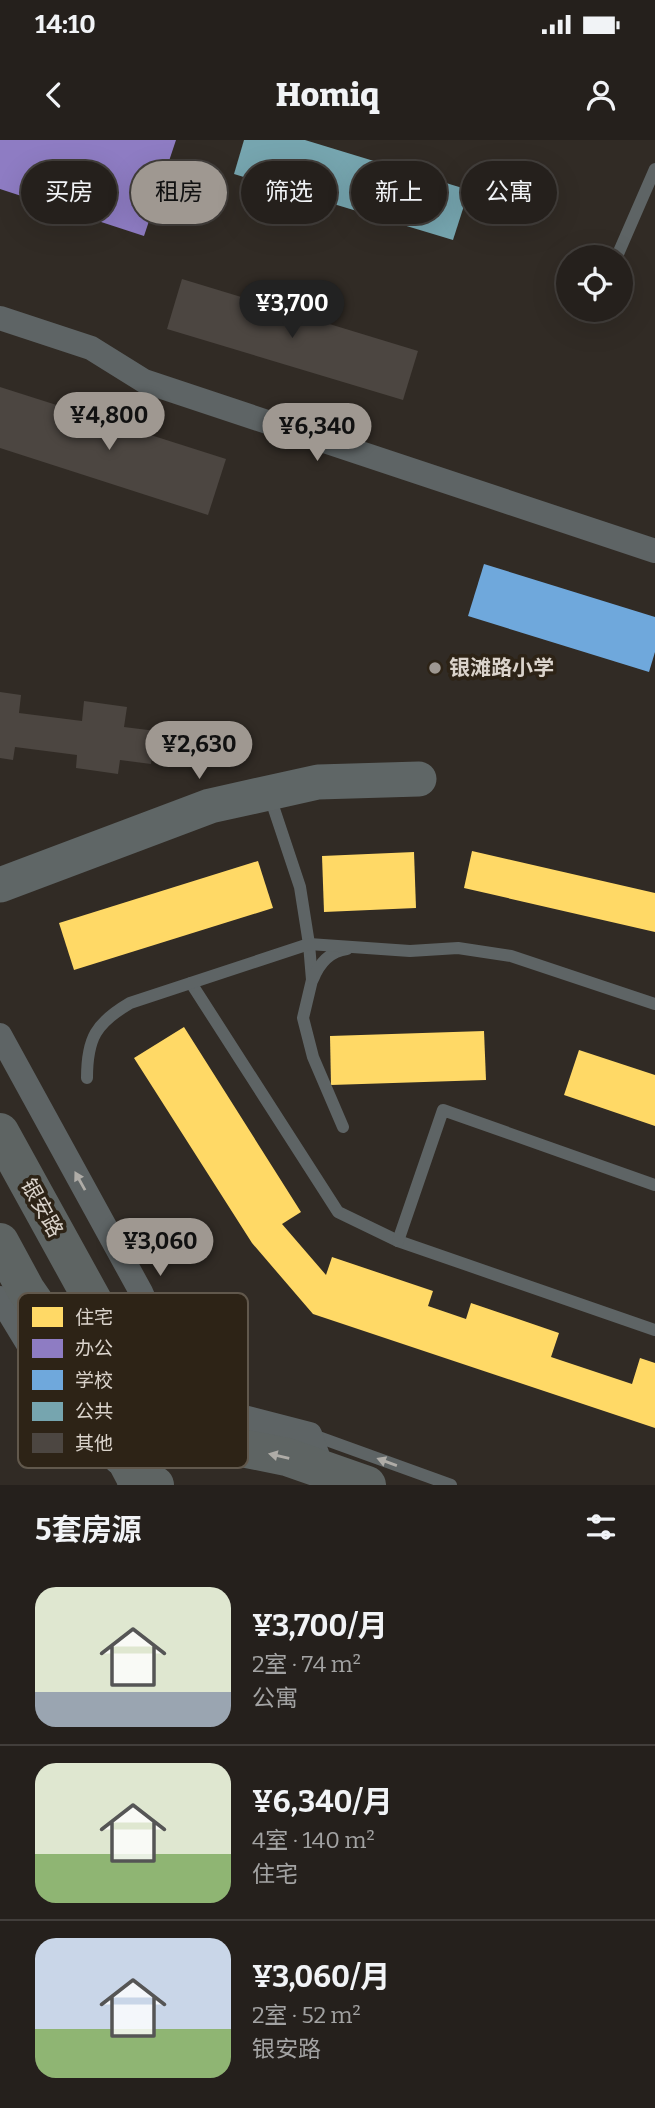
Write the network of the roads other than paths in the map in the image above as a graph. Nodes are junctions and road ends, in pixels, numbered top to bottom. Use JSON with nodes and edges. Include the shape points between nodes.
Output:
{"nodes":[{"id":1,"x":655,"y":169,"type":"edge"},
{"id":2,"x":622,"y":245,"type":"edge"},
{"id":3,"x":0,"y":318,"type":"edge"},
{"id":4,"x":655,"y":551,"type":"edge"},
{"id":5,"x":419,"y":779,"type":"dead end"},
{"id":6,"x":269,"y":793,"type":"junction"},
{"id":7,"x":0,"y":885,"type":"edge"},
{"id":8,"x":309,"y":944,"type":"junction"},
{"id":9,"x":355,"y":948,"type":"junction"},
{"id":10,"x":313,"y":980,"type":"junction"},
{"id":11,"x":191,"y":983,"type":"junction"},
{"id":12,"x":655,"y":1004,"type":"edge"},
{"id":13,"x":0,"y":1035,"type":"edge"},
{"id":14,"x":87,"y":1078,"type":"dead end"},
{"id":15,"x":343,"y":1127,"type":"dead end"},
{"id":16,"x":0,"y":1132,"type":"edge"},
{"id":17,"x":655,"y":1185,"type":"edge"},
{"id":18,"x":398,"y":1241,"type":"junction"},
{"id":19,"x":0,"y":1242,"type":"edge"},
{"id":20,"x":28,"y":1293,"type":"edge"},
{"id":21,"x":89,"y":1293,"type":"edge"},
{"id":22,"x":141,"y":1293,"type":"edge"},
{"id":23,"x":0,"y":1298,"type":"edge"},
{"id":24,"x":18,"y":1328,"type":"edge"},
{"id":25,"x":655,"y":1330,"type":"edge"},
{"id":26,"x":248,"y":1418,"type":"edge"},
{"id":27,"x":310,"y":1434,"type":"junction"},
{"id":28,"x":248,"y":1449,"type":"edge"},
{"id":29,"x":125,"y":1468,"type":"edge"},
{"id":30,"x":133,"y":1468,"type":"edge"},
{"id":31,"x":150,"y":1468,"type":"edge"},
{"id":32,"x":323,"y":1470,"type":"junction"},
{"id":33,"x":142,"y":1484,"type":"edge"},
{"id":34,"x":367,"y":1485,"type":"edge"},
{"id":35,"x":451,"y":1485,"type":"edge"}],
"edges":[{"from":1,"to":2,"type":"lane"},
{"from":3,"to":4,"type":"street","via":[[91,348],[144,381]]},
{"from":5,"to":6,"type":"street","via":[[318,782]]},
{"from":6,"to":7,"type":"street","via":[[210,806]]},
{"from":6,"to":8,"type":"lane","via":[[300,887]]},
{"from":8,"to":9,"type":"lane"},
{"from":8,"to":10,"type":"lane"},
{"from":8,"to":11,"type":"lane"},
{"from":9,"to":10,"type":"lane","via":[[328,957]]},
{"from":9,"to":12,"type":"lane","via":[[458,948],[511,956]]},
{"from":10,"to":15,"type":"lane","via":[[303,1018],[313,1057]]},
{"from":11,"to":14,"type":"lane","via":[[130,1003],[110,1015],[95,1032],[87,1055]]},
{"from":11,"to":18,"type":"lane","via":[[338,1212]]},
{"from":22,"to":13,"type":"street","one_way":true},
{"from":16,"to":21,"type":"main road","name":"银安路"},
{"from":17,"to":18,"type":"lane","via":[[443,1110]]},
{"from":18,"to":25,"type":"lane"},
{"from":19,"to":20,"type":"main road"},
{"from":23,"to":24,"type":"street"},
{"from":26,"to":27,"type":"street"},
{"from":27,"to":32,"type":"street"},
{"from":35,"to":27,"type":"lane","one_way":true},
{"from":32,"to":28,"type":"main road","one_way":true},
{"from":29,"to":33,"type":"street"},
{"from":30,"to":33,"type":"main road"},
{"from":31,"to":33,"type":"street"},
{"from":32,"to":34,"type":"main road"}]}
